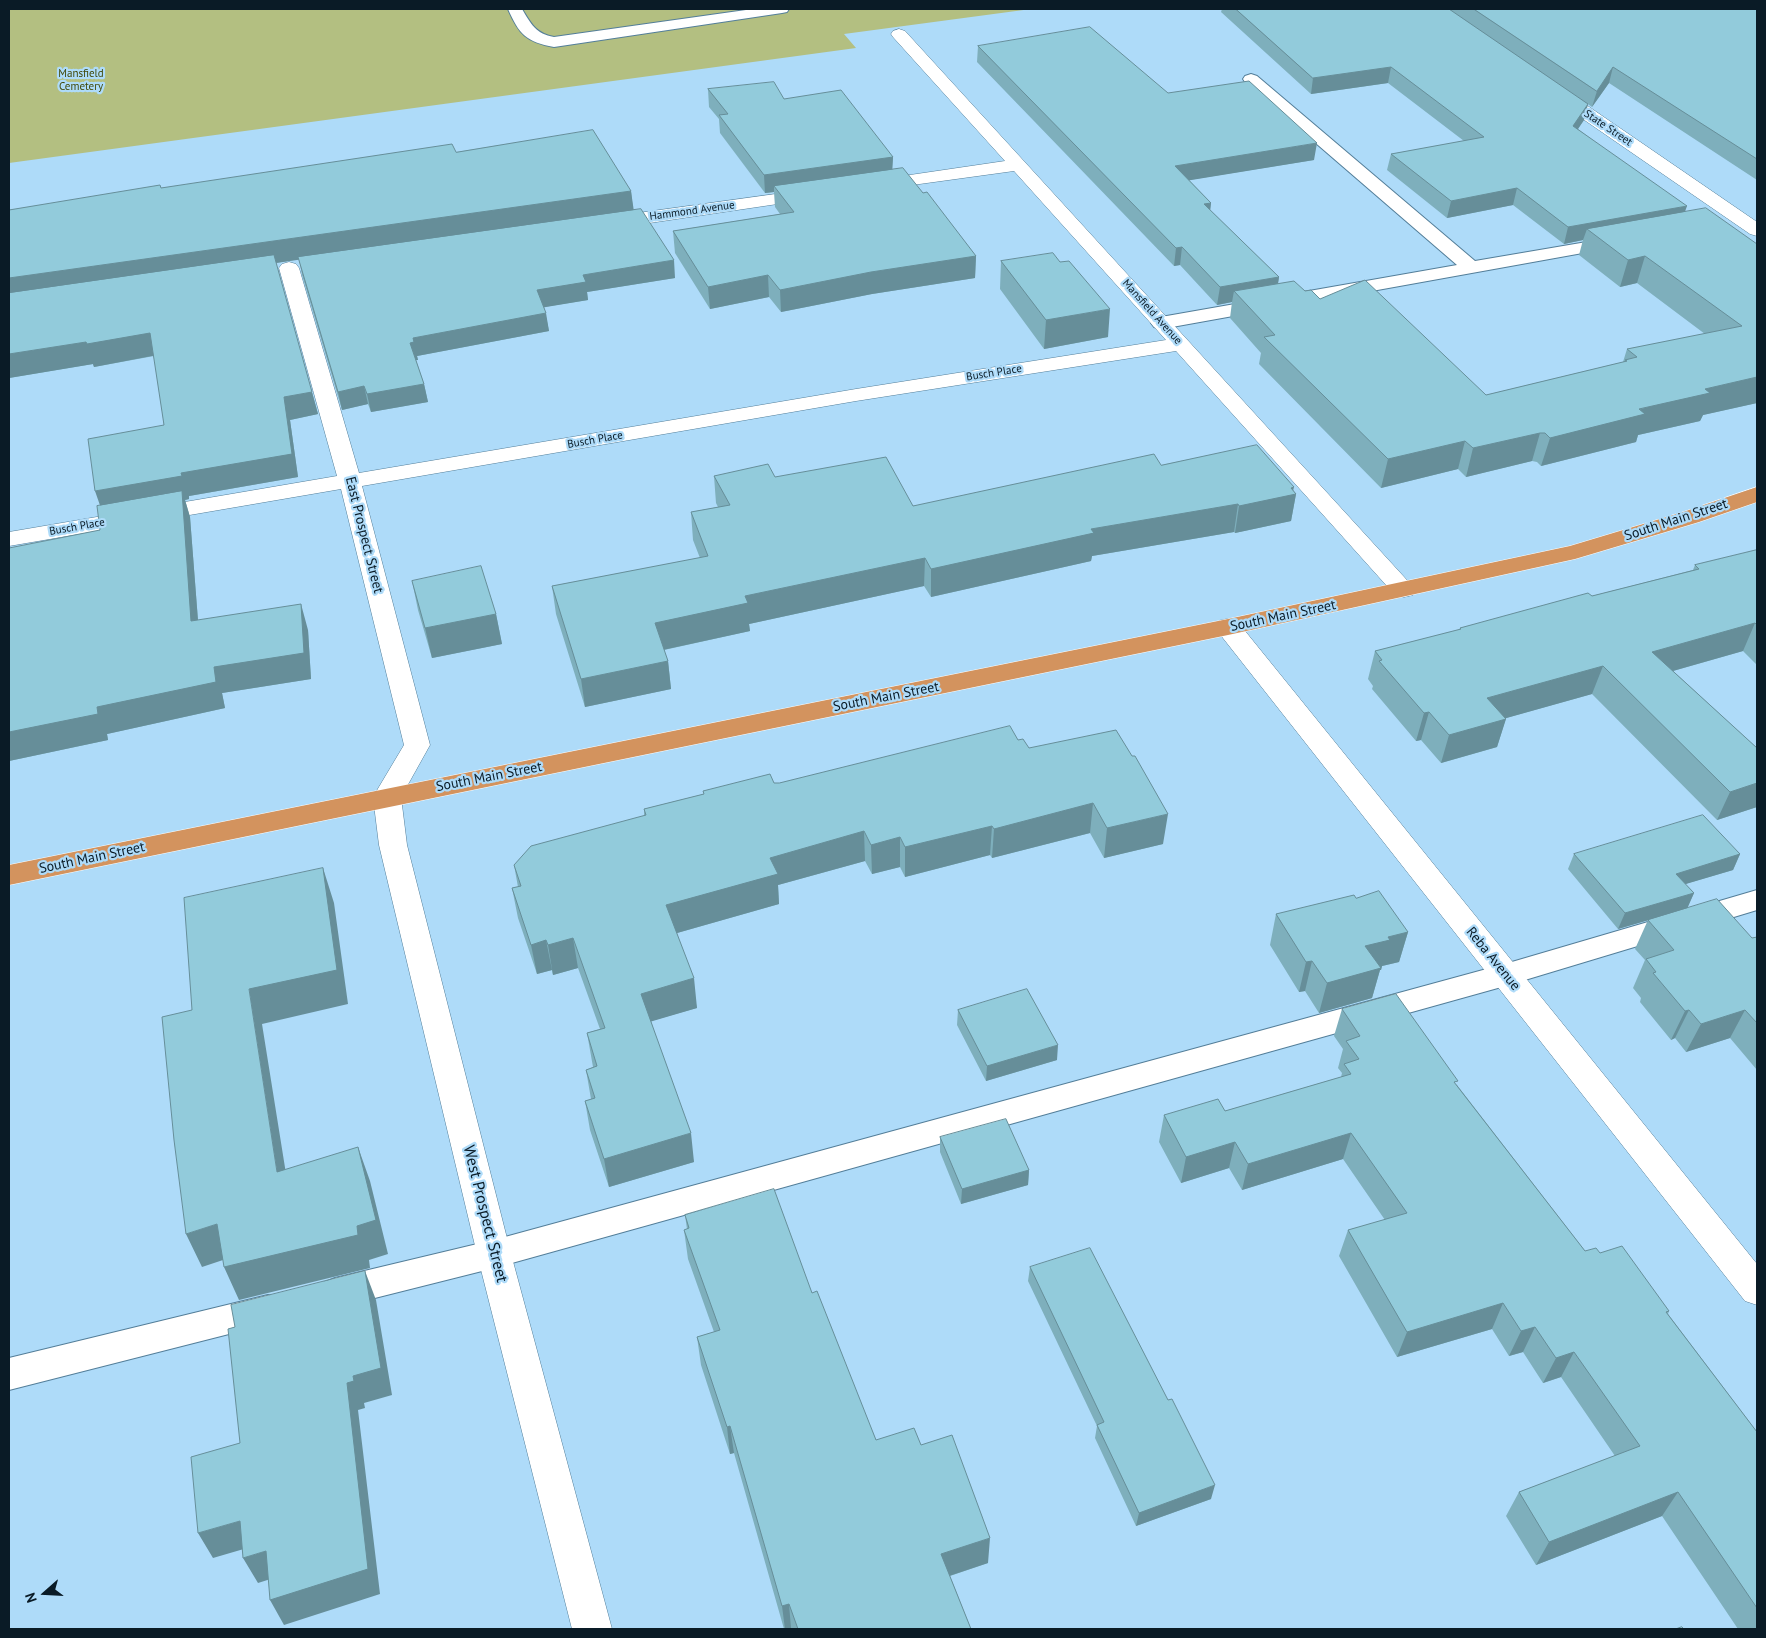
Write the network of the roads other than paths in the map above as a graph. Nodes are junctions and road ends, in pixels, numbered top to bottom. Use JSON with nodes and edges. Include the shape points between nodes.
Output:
{"nodes":[{"id":1,"x":515,"y":9,"type":"edge"},
{"id":2,"x":782,"y":9,"type":"edge"},
{"id":3,"x":899,"y":34,"type":"dead end"},
{"id":4,"x":1251,"y":79,"type":"dead end"},
{"id":5,"x":1540,"y":81,"type":"edge"},
{"id":6,"x":1018,"y":164,"type":"junction"},
{"id":7,"x":860,"y":187,"type":"edge"},
{"id":8,"x":831,"y":191,"type":"edge"},
{"id":9,"x":1714,"y":224,"type":"edge"},
{"id":10,"x":1750,"y":224,"type":"edge"},
{"id":11,"x":595,"y":225,"type":"edge"},
{"id":12,"x":1636,"y":238,"type":"edge"},
{"id":13,"x":289,"y":268,"type":"dead end"},
{"id":14,"x":1472,"y":268,"type":"junction"},
{"id":15,"x":1161,"y":323,"type":"junction"},
{"id":16,"x":1181,"y":344,"type":"junction"},
{"id":17,"x":350,"y":481,"type":"junction"},
{"id":18,"x":1757,"y":494,"type":"edge"},
{"id":19,"x":9,"y":539,"type":"edge"},
{"id":20,"x":1404,"y":590,"type":"junction"},
{"id":21,"x":1228,"y":627,"type":"junction"},
{"id":22,"x":387,"y":797,"type":"junction"},
{"id":23,"x":9,"y":875,"type":"edge"},
{"id":24,"x":1757,"y":900,"type":"edge"},
{"id":25,"x":1505,"y":975,"type":"junction"},
{"id":26,"x":494,"y":1254,"type":"junction"},
{"id":27,"x":1757,"y":1290,"type":"edge"},
{"id":28,"x":9,"y":1374,"type":"edge"},
{"id":29,"x":592,"y":1629,"type":"edge"}],
"edges":[{"from":1,"to":2,"type":"lane","via":[[530,35],[538,40],[554,42]]},
{"from":3,"to":6,"type":"street","name":"Mansfield Avenue"},
{"from":4,"to":14,"type":"lane"},
{"from":5,"to":10,"type":"street","name":"State Street"},
{"from":6,"to":7,"type":"street"},
{"from":6,"to":15,"type":"street","name":"Mansfield Avenue"},
{"from":8,"to":11,"type":"street","name":"Hammond Avenue"},
{"from":9,"to":10,"type":"lane"},
{"from":12,"to":14,"type":"lane"},
{"from":13,"to":17,"type":"street","name":"East Prospect Street"},
{"from":14,"to":15,"type":"lane"},
{"from":15,"to":16,"type":"street","name":"Mansfield Avenue"},
{"from":16,"to":17,"type":"street","name":"Busch Place","via":[[856,395]]},
{"from":16,"to":20,"type":"street","name":"Mansfield Avenue"},
{"from":17,"to":19,"type":"street","name":"Busch Place"},
{"from":17,"to":22,"type":"street","name":"East Prospect Street","via":[[418,745]]},
{"from":18,"to":20,"type":"highway","name":"South Main Street","via":[[1690,518],[1575,552]]},
{"from":20,"to":21,"type":"highway","name":"South Main Street"},
{"from":21,"to":22,"type":"highway","name":"South Main Street"},
{"from":21,"to":25,"type":"street","name":"Reba Avenue"},
{"from":22,"to":23,"type":"highway","name":"South Main Street"},
{"from":22,"to":26,"type":"street","name":"West Prospect Street","via":[[393,845]]},
{"from":24,"to":25,"type":"lane"},
{"from":25,"to":26,"type":"lane"},
{"from":25,"to":27,"type":"street","name":"Reba Avenue"},
{"from":26,"to":28,"type":"lane"},
{"from":26,"to":29,"type":"street","name":"West Prospect Street"}]}
